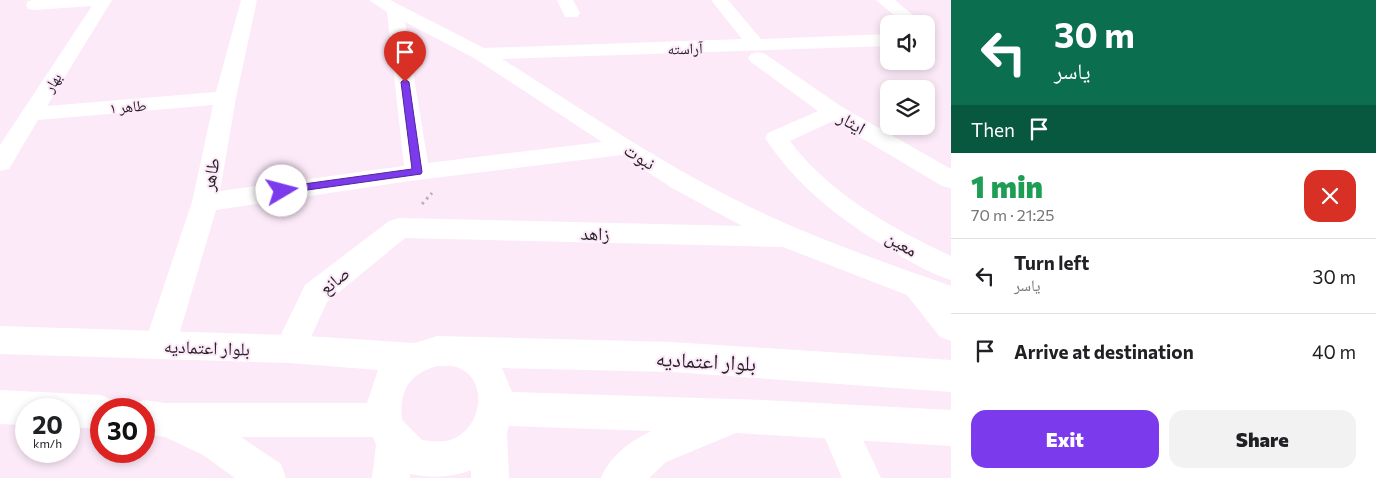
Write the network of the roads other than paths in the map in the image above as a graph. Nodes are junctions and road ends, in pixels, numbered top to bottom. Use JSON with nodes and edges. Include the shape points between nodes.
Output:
{"nodes":[{"id":1,"x":99,"y":0,"type":"edge"},
{"id":2,"x":104,"y":0,"type":"edge"},
{"id":3,"x":249,"y":0,"type":"edge"},
{"id":4,"x":719,"y":0,"type":"edge"},
{"id":5,"x":884,"y":0,"type":"edge"},
{"id":6,"x":905,"y":0,"type":"edge"},
{"id":7,"x":34,"y":5,"type":"dead end"},
{"id":8,"x":386,"y":5,"type":"edge"},
{"id":9,"x":902,"y":15,"type":"edge"},
{"id":10,"x":909,"y":15,"type":"edge"},
{"id":11,"x":880,"y":41,"type":"edge"},
{"id":12,"x":757,"y":52,"type":"junction"},
{"id":13,"x":481,"y":54,"type":"junction"},
{"id":14,"x":224,"y":98,"type":"junction"},
{"id":15,"x":834,"y":112,"type":"junction"},
{"id":16,"x":32,"y":114,"type":"junction"},
{"id":17,"x":625,"y":147,"type":"junction"},
{"id":18,"x":0,"y":162,"type":"edge"},
{"id":19,"x":417,"y":172,"type":"junction"},
{"id":20,"x":951,"y":180,"type":"edge"},
{"id":21,"x":205,"y":202,"type":"junction"},
{"id":22,"x":399,"y":228,"type":"joint"},
{"id":23,"x":790,"y":238,"type":"junction"},
{"id":24,"x":951,"y":269,"type":"edge"},
{"id":25,"x":917,"y":287,"type":"junction"},
{"id":26,"x":951,"y":299,"type":"edge"},
{"id":27,"x":951,"y":327,"type":"edge"},
{"id":28,"x":0,"y":340,"type":"edge"},
{"id":29,"x":160,"y":345,"type":"junction"},
{"id":30,"x":290,"y":349,"type":"junction"},
{"id":31,"x":461,"y":353,"type":"junction"},
{"id":32,"x":414,"y":358,"type":"junction"},
{"id":33,"x":951,"y":376,"type":"edge"},
{"id":34,"x":0,"y":407,"type":"edge"},
{"id":35,"x":15,"y":408,"type":"edge"},
{"id":36,"x":763,"y":417,"type":"junction"},
{"id":37,"x":155,"y":418,"type":"edge"},
{"id":38,"x":155,"y":418,"type":"edge"},
{"id":39,"x":493,"y":421,"type":"junction"},
{"id":40,"x":836,"y":422,"type":"junction"},
{"id":41,"x":951,"y":428,"type":"edge"},
{"id":42,"x":390,"y":431,"type":"junction"},
{"id":43,"x":266,"y":478,"type":"edge"},
{"id":44,"x":391,"y":478,"type":"edge"},
{"id":45,"x":490,"y":478,"type":"edge"},
{"id":46,"x":620,"y":478,"type":"edge"},
{"id":47,"x":862,"y":478,"type":"edge"}],
"edges":[{"from":1,"to":7,"type":"street"},
{"from":2,"to":16,"type":"street","name":"بهار"},
{"from":3,"to":14,"type":"street","name":"طاهر"},
{"from":4,"to":12,"type":"street","name":"ایثار"},
{"from":5,"to":9,"type":"street"},
{"from":6,"to":10,"type":"street"},
{"from":8,"to":13,"type":"street","name":"نبوت"},
{"from":8,"to":19,"type":"street"},
{"from":11,"to":12,"type":"street","name":"آراسته"},
{"from":12,"to":13,"type":"street","name":"آراسته"},
{"from":12,"to":15,"type":"street","name":"ایثار"},
{"from":13,"to":17,"type":"street","name":"نبوت"},
{"from":14,"to":16,"type":"street","name":"طاهر ۱"},
{"from":14,"to":21,"type":"street","name":"طاهر"},
{"from":15,"to":20,"type":"street","name":"ایثار"},
{"from":15,"to":24,"type":"street","name":"معین","via":[[776,138],[783,150],[807,175],[856,214],[889,237]]},
{"from":16,"to":18,"type":"street","name":"بهار"},
{"from":17,"to":19,"type":"street"},
{"from":17,"to":23,"type":"street","name":"نبوت","via":[[712,199]]},
{"from":19,"to":21,"type":"street"},
{"from":21,"to":29,"type":"street","name":"طاهر"},
{"from":22,"to":23,"type":"street","name":"زاهد"},
{"from":22,"to":30,"type":"street","name":"صانع","via":[[316,294]]},
{"from":23,"to":25,"type":"street","name":"نبوت"},
{"from":25,"to":26,"type":"street","name":"نبوت"},
{"from":25,"to":27,"type":"street"},
{"from":28,"to":29,"type":"street","name":"بلوار اعتمادیه"},
{"from":29,"to":30,"type":"street","name":"بلوار اعتمادیه"},
{"from":30,"to":32,"type":"street","name":"بلوار اعتمادیه"},
{"from":31,"to":32,"type":"street","via":[[437,351]]},
{"from":31,"to":33,"type":"street","name":"بلوار اعتمادیه","via":[[672,357]]},
{"from":31,"to":39,"type":"street","via":[[481,365],[494,384]]},
{"from":32,"to":42,"type":"street","via":[[395,373],[384,395]]},
{"from":34,"to":35,"type":"street"},
{"from":36,"to":39,"type":"street"},
{"from":36,"to":40,"type":"street"},
{"from":36,"to":46,"type":"street","via":[[705,426],[653,449]]},
{"from":37,"to":42,"type":"street"},
{"from":38,"to":43,"type":"street","via":[[216,442]]},
{"from":39,"to":42,"type":"street","via":[[470,452],[444,461],[417,458]]},
{"from":39,"to":45,"type":"street"},
{"from":40,"to":41,"type":"street"},
{"from":40,"to":47,"type":"street"},
{"from":42,"to":44,"type":"street"}]}
